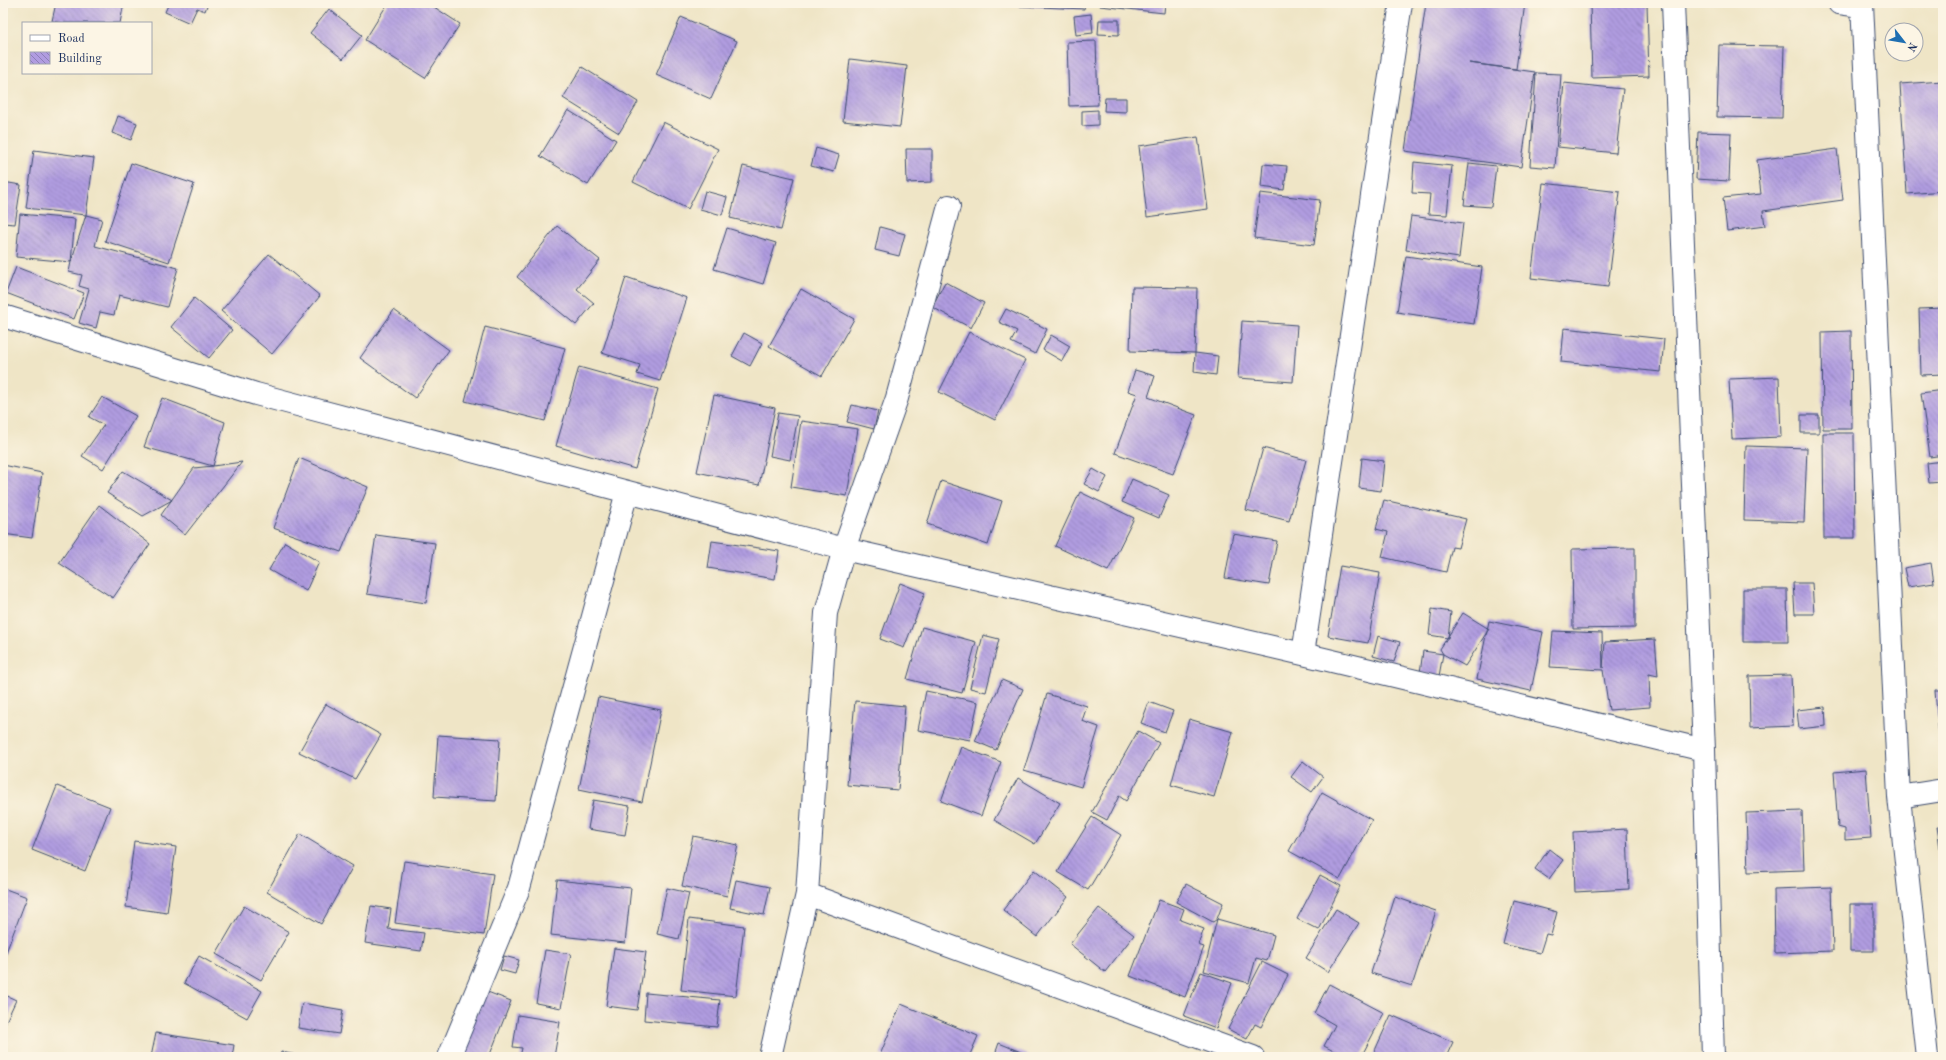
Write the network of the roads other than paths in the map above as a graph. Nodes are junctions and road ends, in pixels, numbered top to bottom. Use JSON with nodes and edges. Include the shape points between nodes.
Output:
{"nodes":[{"id":1,"x":1401,"y":3,"type":"edge"},
{"id":2,"x":1673,"y":3,"type":"edge"},
{"id":3,"x":1839,"y":3,"type":"edge"},
{"id":4,"x":1862,"y":4,"type":"edge"},
{"id":5,"x":949,"y":206,"type":"dead end"},
{"id":6,"x":3,"y":316,"type":"edge"},
{"id":7,"x":627,"y":492,"type":"junction"},
{"id":8,"x":844,"y":549,"type":"junction"},
{"id":9,"x":1303,"y":654,"type":"junction"},
{"id":10,"x":1704,"y":750,"type":"junction"},
{"id":11,"x":1943,"y":790,"type":"edge"},
{"id":12,"x":1899,"y":797,"type":"junction"},
{"id":13,"x":807,"y":894,"type":"junction"},
{"id":14,"x":449,"y":1057,"type":"edge"},
{"id":15,"x":770,"y":1057,"type":"edge"},
{"id":16,"x":1253,"y":1057,"type":"edge"},
{"id":17,"x":1713,"y":1057,"type":"edge"},
{"id":18,"x":1927,"y":1057,"type":"edge"}],
"edges":[{"from":1,"to":9,"type":"street"},
{"from":2,"to":10,"type":"street"},
{"from":3,"to":4,"type":"street"},
{"from":4,"to":12,"type":"street"},
{"from":5,"to":8,"type":"street","via":[[897,398]]},
{"from":6,"to":7,"type":"street","via":[[256,394]]},
{"from":7,"to":8,"type":"street"},
{"from":7,"to":14,"type":"street","via":[[519,888]]},
{"from":8,"to":9,"type":"street"},
{"from":8,"to":13,"type":"street","via":[[826,614]]},
{"from":9,"to":10,"type":"street"},
{"from":10,"to":17,"type":"street"},
{"from":11,"to":12,"type":"street"},
{"from":12,"to":18,"type":"street"},
{"from":13,"to":15,"type":"street"},
{"from":13,"to":16,"type":"street"}]}
